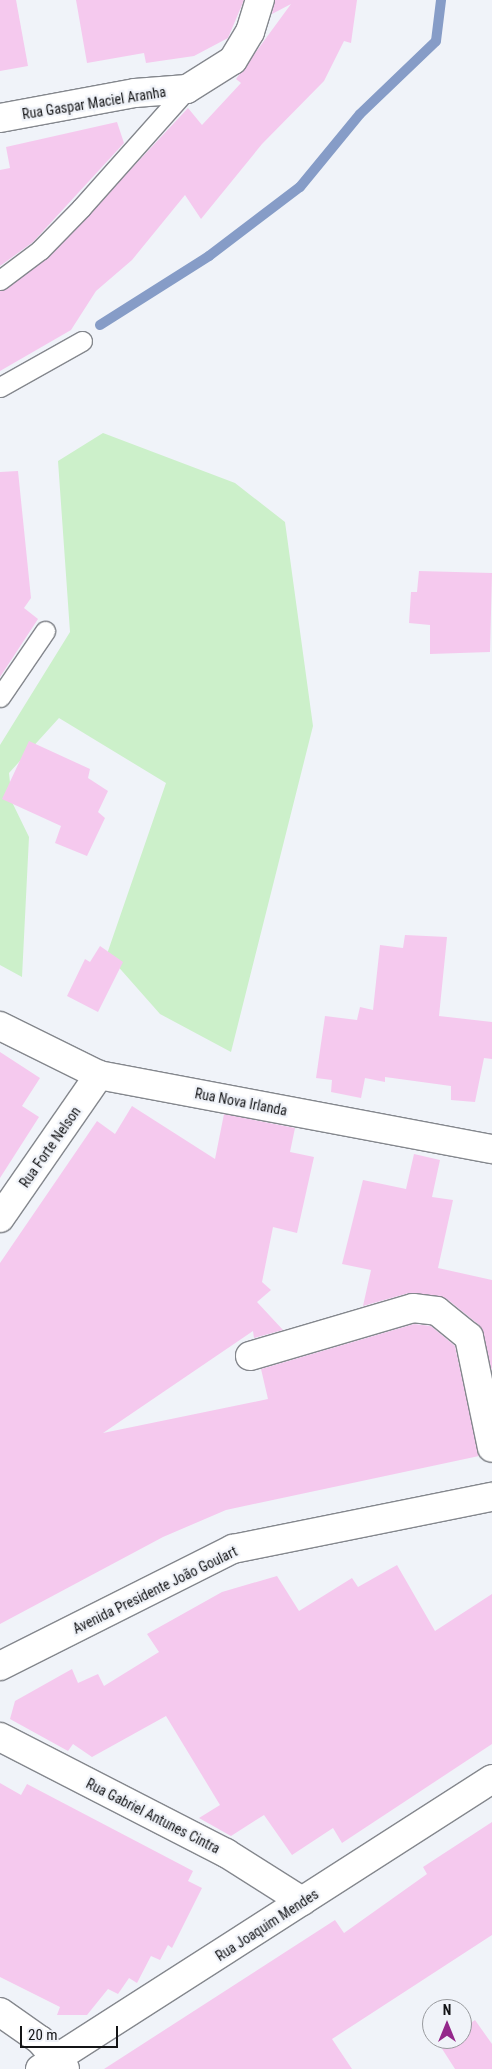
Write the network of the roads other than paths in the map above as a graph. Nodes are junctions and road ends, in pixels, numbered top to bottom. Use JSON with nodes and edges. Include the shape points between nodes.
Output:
{"nodes":[{"id":1,"x":260,"y":0,"type":"edge"},
{"id":2,"x":187,"y":89,"type":"junction"},
{"id":3,"x":0,"y":118,"type":"edge"},
{"id":4,"x":0,"y":280,"type":"edge"},
{"id":5,"x":82,"y":341,"type":"dead end"},
{"id":6,"x":0,"y":387,"type":"edge"},
{"id":7,"x":46,"y":631,"type":"dead end"},
{"id":8,"x":0,"y":697,"type":"edge"},
{"id":9,"x":0,"y":1026,"type":"edge"},
{"id":10,"x":99,"y":1075,"type":"junction"},
{"id":11,"x":492,"y":1149,"type":"edge"},
{"id":12,"x":0,"y":1218,"type":"edge"},
{"id":13,"x":250,"y":1356,"type":"dead end"},
{"id":14,"x":492,"y":1448,"type":"edge"},
{"id":15,"x":492,"y":1497,"type":"edge"},
{"id":16,"x":0,"y":1666,"type":"edge"},
{"id":17,"x":0,"y":1737,"type":"edge"},
{"id":18,"x":492,"y":1780,"type":"edge"},
{"id":19,"x":302,"y":1901,"type":"junction"},
{"id":20,"x":0,"y":2012,"type":"edge"},
{"id":21,"x":54,"y":2065,"type":"edge"}],
"edges":[{"from":1,"to":2,"type":"street","via":[[250,32],[233,60]]},
{"from":2,"to":3,"type":"street","name":"Rua Gaspar Maciel Aranha","via":[[135,93]]},
{"from":2,"to":4,"type":"lane","via":[[40,250]]},
{"from":5,"to":6,"type":"lane"},
{"from":7,"to":8,"type":"lane"},
{"from":9,"to":10,"type":"street","name":"Rua Nova Irlanda"},
{"from":10,"to":11,"type":"street","name":"Rua Nova Irlanda"},
{"from":10,"to":12,"type":"street","name":"Rua Forte Nelson"},
{"from":13,"to":14,"type":"street","via":[[413,1308],[437,1311],[469,1337]]},
{"from":15,"to":16,"type":"street","name":"Avenida Presidente João Goulart","via":[[233,1549]]},
{"from":17,"to":19,"type":"street","name":"Rua Gabriel Antunes Cintra","via":[[226,1853]]},
{"from":18,"to":19,"type":"street","name":"Rua Joaquim Mendes"},
{"from":19,"to":21,"type":"street","name":"Rua Joaquim Mendes"},
{"from":20,"to":21,"type":"street","via":[[23,2026]]}]}
